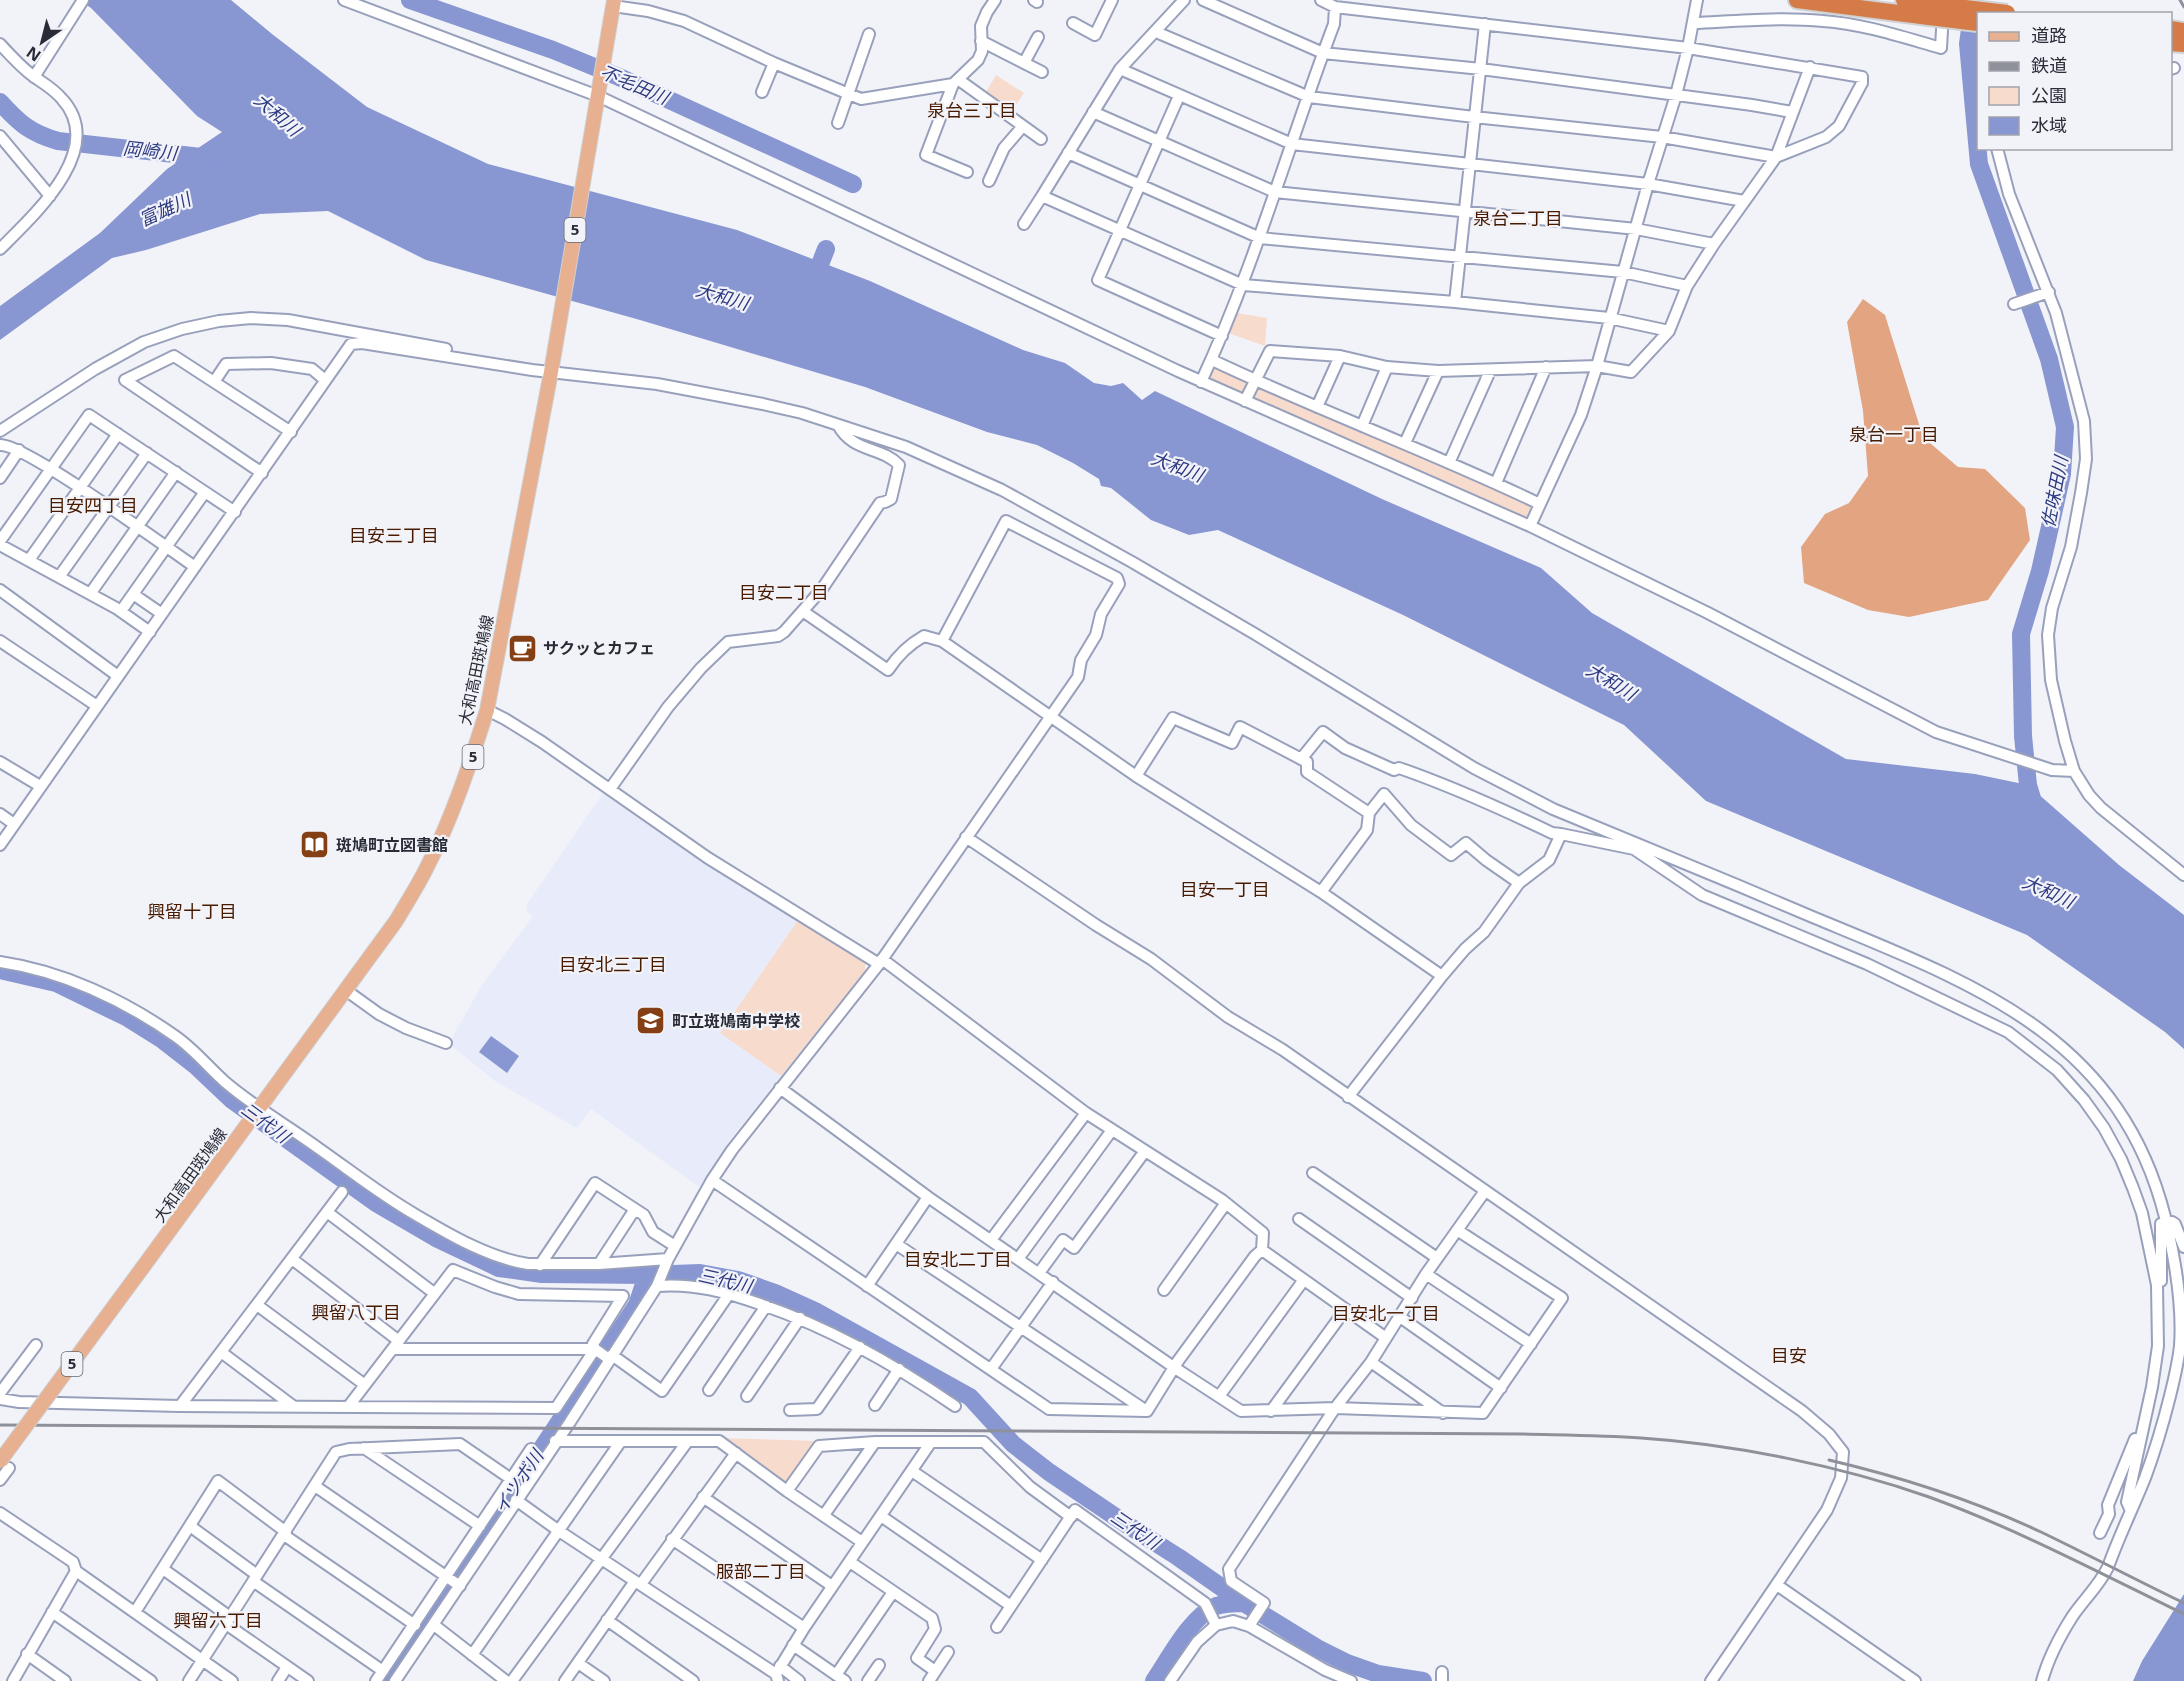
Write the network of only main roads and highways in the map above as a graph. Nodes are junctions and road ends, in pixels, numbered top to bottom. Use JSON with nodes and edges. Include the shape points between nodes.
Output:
{"nodes":[{"id":1,"x":1797,"y":0,"type":"edge"},
{"id":2,"x":1904,"y":0,"type":"edge"},
{"id":3,"x":614,"y":3,"type":"edge"},
{"id":4,"x":1935,"y":7,"type":"edge"},
{"id":5,"x":1995,"y":12,"type":"edge"},
{"id":6,"x":1977,"y":23,"type":"edge"},
{"id":7,"x":4,"y":1464,"type":"edge"}],
"edges":[{"from":1,"to":4,"type":"highway"},
{"from":2,"to":4,"type":"highway"},
{"from":3,"to":7,"type":"main road","name":"大和高田斑鳩線","number":"5","bridge":true,"via":[[551,372],[487,710],[448,822],[396,921]]},
{"from":4,"to":5,"type":"highway","bridge":true},
{"from":4,"to":6,"type":"highway","bridge":true}]}
